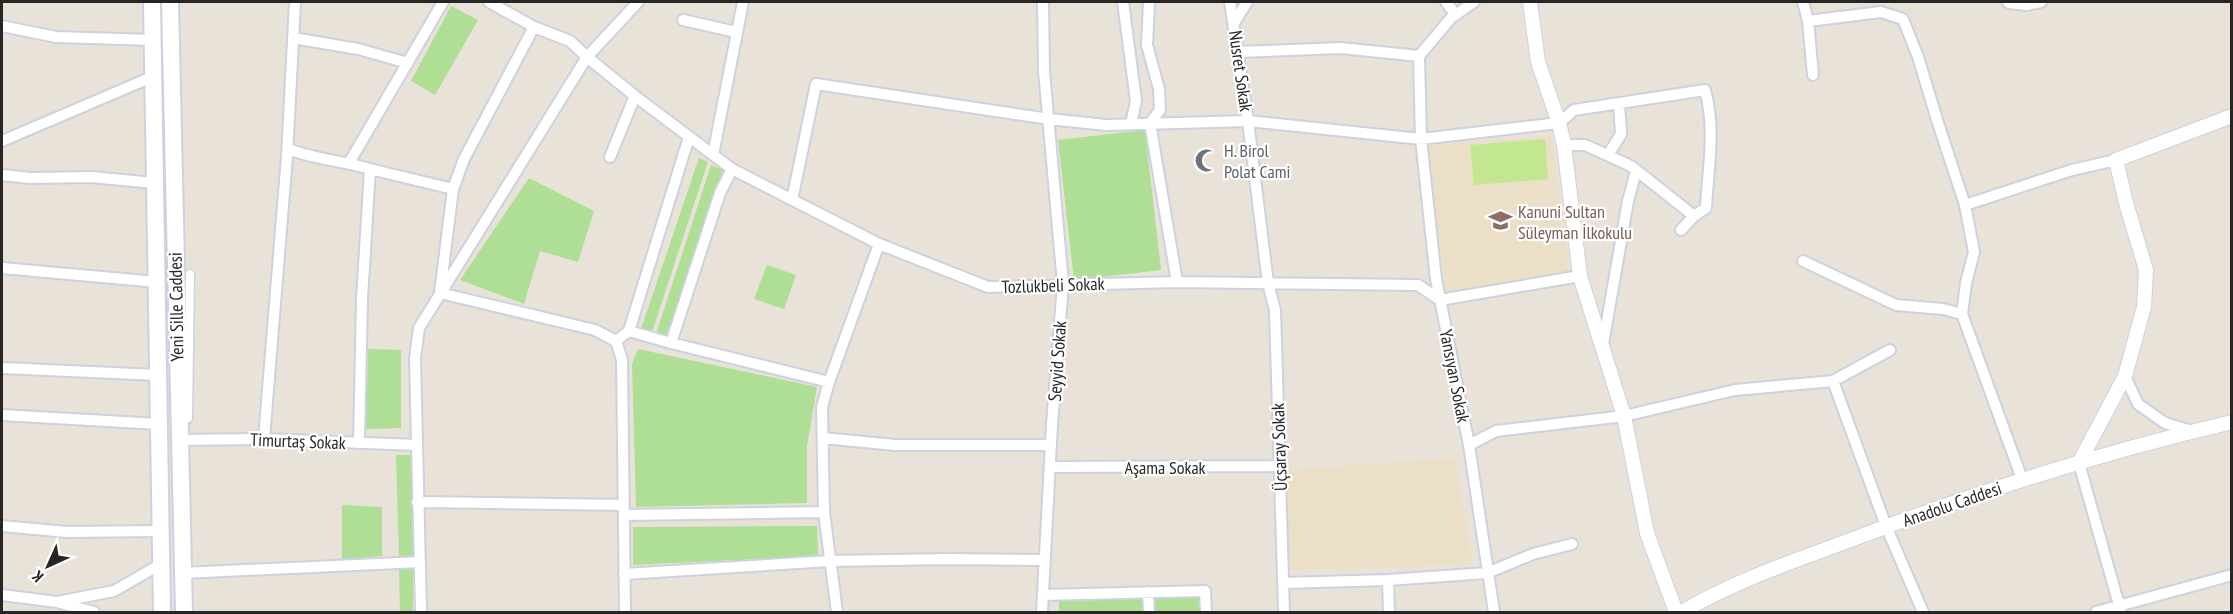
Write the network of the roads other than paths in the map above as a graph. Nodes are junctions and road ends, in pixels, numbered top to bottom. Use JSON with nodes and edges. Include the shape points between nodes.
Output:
{"nodes":[{"id":1,"x":152,"y":2,"type":"edge"},
{"id":2,"x":170,"y":2,"type":"edge"},
{"id":3,"x":295,"y":2,"type":"edge"},
{"id":4,"x":443,"y":2,"type":"edge"},
{"id":5,"x":489,"y":2,"type":"edge"},
{"id":6,"x":638,"y":2,"type":"edge"},
{"id":7,"x":743,"y":2,"type":"edge"},
{"id":8,"x":1043,"y":2,"type":"edge"},
{"id":9,"x":1123,"y":2,"type":"edge"},
{"id":10,"x":1149,"y":2,"type":"edge"},
{"id":11,"x":1230,"y":2,"type":"edge"},
{"id":12,"x":1247,"y":2,"type":"edge"},
{"id":13,"x":1446,"y":2,"type":"edge"},
{"id":14,"x":1474,"y":2,"type":"edge"},
{"id":15,"x":1530,"y":2,"type":"edge"},
{"id":16,"x":1803,"y":2,"type":"edge"},
{"id":17,"x":2008,"y":2,"type":"edge"},
{"id":18,"x":2041,"y":2,"type":"edge"},
{"id":19,"x":1456,"y":15,"type":"junction"},
{"id":20,"x":684,"y":20,"type":"dead end"},
{"id":21,"x":1808,"y":21,"type":"junction"},
{"id":22,"x":1234,"y":23,"type":"junction"},
{"id":23,"x":2,"y":26,"type":"edge"},
{"id":24,"x":534,"y":27,"type":"junction"},
{"id":25,"x":736,"y":32,"type":"junction"},
{"id":26,"x":293,"y":38,"type":"junction"},
{"id":27,"x":153,"y":40,"type":"junction"},
{"id":28,"x":1238,"y":52,"type":"junction"},
{"id":29,"x":1419,"y":56,"type":"junction"},
{"id":30,"x":587,"y":57,"type":"junction"},
{"id":31,"x":408,"y":63,"type":"junction"},
{"id":32,"x":1813,"y":75,"type":"dead end"},
{"id":33,"x":150,"y":83,"type":"junction"},
{"id":34,"x":635,"y":96,"type":"junction"},
{"id":35,"x":1619,"y":103,"type":"junction"},
{"id":36,"x":2232,"y":116,"type":"edge"},
{"id":37,"x":1049,"y":119,"type":"junction"},
{"id":38,"x":1248,"y":121,"type":"junction"},
{"id":39,"x":1150,"y":123,"type":"junction"},
{"id":40,"x":1559,"y":123,"type":"junction"},
{"id":41,"x":1131,"y":124,"type":"junction"},
{"id":42,"x":689,"y":137,"type":"junction"},
{"id":43,"x":1421,"y":139,"type":"junction"},
{"id":44,"x":2,"y":141,"type":"edge"},
{"id":45,"x":1564,"y":145,"type":"junction"},
{"id":46,"x":288,"y":149,"type":"junction"},
{"id":47,"x":713,"y":155,"type":"junction"},
{"id":48,"x":1608,"y":155,"type":"junction"},
{"id":49,"x":610,"y":157,"type":"dead end"},
{"id":50,"x":2115,"y":160,"type":"junction"},
{"id":51,"x":349,"y":163,"type":"junction"},
{"id":52,"x":370,"y":169,"type":"junction"},
{"id":53,"x":732,"y":169,"type":"junction"},
{"id":54,"x":1636,"y":171,"type":"junction"},
{"id":55,"x":2,"y":175,"type":"edge"},
{"id":56,"x":150,"y":183,"type":"junction"},
{"id":57,"x":453,"y":189,"type":"junction"},
{"id":58,"x":792,"y":200,"type":"junction"},
{"id":59,"x":1965,"y":205,"type":"junction"},
{"id":60,"x":1694,"y":216,"type":"junction"},
{"id":61,"x":1681,"y":230,"type":"dead end"},
{"id":62,"x":879,"y":244,"type":"junction"},
{"id":63,"x":1803,"y":261,"type":"dead end"},
{"id":64,"x":2,"y":268,"type":"edge"},
{"id":65,"x":190,"y":274,"type":"dead end"},
{"id":66,"x":1580,"y":276,"type":"junction"},
{"id":67,"x":157,"y":282,"type":"junction"},
{"id":68,"x":1177,"y":282,"type":"junction"},
{"id":69,"x":1268,"y":283,"type":"junction"},
{"id":70,"x":1063,"y":284,"type":"junction"},
{"id":71,"x":440,"y":293,"type":"junction"},
{"id":72,"x":1440,"y":300,"type":"junction"},
{"id":73,"x":1962,"y":314,"type":"junction"},
{"id":74,"x":629,"y":331,"type":"junction"},
{"id":75,"x":616,"y":341,"type":"junction"},
{"id":76,"x":671,"y":344,"type":"junction"},
{"id":77,"x":1603,"y":344,"type":"junction"},
{"id":78,"x":1890,"y":350,"type":"dead end"},
{"id":79,"x":2,"y":368,"type":"edge"},
{"id":80,"x":158,"y":375,"type":"junction"},
{"id":81,"x":2125,"y":376,"type":"junction"},
{"id":82,"x":1833,"y":381,"type":"junction"},
{"id":83,"x":830,"y":382,"type":"junction"},
{"id":84,"x":2,"y":415,"type":"edge"},
{"id":85,"x":1624,"y":416,"type":"junction"},
{"id":86,"x":188,"y":418,"type":"dead end"},
{"id":87,"x":2232,"y":422,"type":"edge"},
{"id":88,"x":159,"y":424,"type":"junction"},
{"id":89,"x":2192,"y":431,"type":"junction"},
{"id":90,"x":823,"y":438,"type":"junction"},
{"id":91,"x":264,"y":439,"type":"junction"},
{"id":92,"x":179,"y":440,"type":"junction"},
{"id":93,"x":359,"y":443,"type":"junction"},
{"id":94,"x":417,"y":445,"type":"junction"},
{"id":95,"x":1051,"y":445,"type":"junction"},
{"id":96,"x":1469,"y":445,"type":"junction"},
{"id":97,"x":2079,"y":464,"type":"junction"},
{"id":98,"x":1280,"y":466,"type":"junction"},
{"id":99,"x":1050,"y":467,"type":"junction"},
{"id":100,"x":2022,"y":479,"type":"junction"},
{"id":101,"x":417,"y":502,"type":"junction"},
{"id":102,"x":624,"y":510,"type":"junction"},
{"id":103,"x":824,"y":512,"type":"junction"},
{"id":104,"x":2,"y":526,"type":"edge"},
{"id":105,"x":1886,"y":526,"type":"junction"},
{"id":106,"x":161,"y":531,"type":"junction"},
{"id":107,"x":1572,"y":544,"type":"dead end"},
{"id":108,"x":1045,"y":560,"type":"junction"},
{"id":109,"x":830,"y":561,"type":"junction"},
{"id":110,"x":420,"y":562,"type":"junction"},
{"id":111,"x":157,"y":563,"type":"junction"},
{"id":112,"x":182,"y":573,"type":"junction"},
{"id":113,"x":1486,"y":573,"type":"junction"},
{"id":114,"x":624,"y":574,"type":"junction"},
{"id":115,"x":2232,"y":575,"type":"edge"},
{"id":116,"x":1388,"y":580,"type":"junction"},
{"id":117,"x":1283,"y":583,"type":"junction"},
{"id":118,"x":1149,"y":592,"type":"junction"},
{"id":119,"x":2,"y":595,"type":"edge"},
{"id":120,"x":1043,"y":595,"type":"junction"},
{"id":121,"x":57,"y":603,"type":"junction"},
{"id":122,"x":2120,"y":609,"type":"edge"},
{"id":123,"x":94,"y":612,"type":"edge"},
{"id":124,"x":162,"y":612,"type":"edge"},
{"id":125,"x":184,"y":612,"type":"edge"},
{"id":126,"x":421,"y":612,"type":"edge"},
{"id":127,"x":625,"y":612,"type":"edge"},
{"id":128,"x":837,"y":612,"type":"edge"},
{"id":129,"x":1042,"y":612,"type":"edge"},
{"id":130,"x":1149,"y":612,"type":"edge"},
{"id":131,"x":1206,"y":612,"type":"edge"},
{"id":132,"x":1284,"y":612,"type":"edge"},
{"id":133,"x":1389,"y":612,"type":"edge"},
{"id":134,"x":1494,"y":612,"type":"edge"},
{"id":135,"x":1676,"y":612,"type":"edge"},
{"id":136,"x":1682,"y":612,"type":"edge"},
{"id":137,"x":1923,"y":612,"type":"edge"},
{"id":138,"x":2096,"y":612,"type":"edge"}],
"edges":[{"from":1,"to":27,"type":"main road","name":"Yeni Sille Caddesi"},
{"from":2,"to":92,"type":"main road","name":"Yeni Sille Caddesi"},
{"from":3,"to":26,"type":"street"},
{"from":4,"to":31,"type":"street"},
{"from":5,"to":24,"type":"street","name":"Tozlukbeli Sokak"},
{"from":6,"to":30,"type":"street"},
{"from":7,"to":25,"type":"street"},
{"from":8,"to":37,"type":"street","name":"Seyyid Sokak"},
{"from":9,"to":41,"type":"street","via":[[1136,100]]},
{"from":10,"to":39,"type":"street","via":[[1147,45],[1159,89],[1160,110]]},
{"from":11,"to":22,"type":"street","name":"Nusret Sokak"},
{"from":12,"to":22,"type":"street"},
{"from":13,"to":19,"type":"street"},
{"from":14,"to":19,"type":"street"},
{"from":15,"to":40,"type":"street","via":[[1539,62]]},
{"from":16,"to":21,"type":"street"},
{"from":17,"to":18,"type":"street"},
{"from":19,"to":29,"type":"street"},
{"from":20,"to":25,"type":"street"},
{"from":21,"to":32,"type":"street"},
{"from":21,"to":59,"type":"street","via":[[1881,12],[1903,19]]},
{"from":22,"to":28,"type":"street","name":"Nusret Sokak"},
{"from":23,"to":27,"type":"street","via":[[56,37]]},
{"from":24,"to":30,"type":"street","name":"Tozlukbeli Sokak","via":[[570,41]]},
{"from":24,"to":57,"type":"street","via":[[464,159]]},
{"from":25,"to":47,"type":"street"},
{"from":26,"to":31,"type":"street"},
{"from":26,"to":46,"type":"street"},
{"from":27,"to":33,"type":"main road","name":"Yeni Sille Caddesi"},
{"from":28,"to":29,"type":"street","via":[[1341,48]]},
{"from":28,"to":38,"type":"street","name":"Nusret Sokak"},
{"from":29,"to":43,"type":"street","name":"Yansıyan Sokak"},
{"from":30,"to":34,"type":"street","name":"Tozlukbeli Sokak"},
{"from":30,"to":71,"type":"street"},
{"from":31,"to":51,"type":"street"},
{"from":33,"to":44,"type":"street"},
{"from":33,"to":56,"type":"main road","name":"Yeni Sille Caddesi"},
{"from":34,"to":42,"type":"street","name":"Tozlukbeli Sokak"},
{"from":34,"to":49,"type":"street"},
{"from":35,"to":40,"type":"street","via":[[1574,110]]},
{"from":35,"to":48,"type":"street","via":[[1621,134]]},
{"from":35,"to":60,"type":"street","via":[[1705,90],[1710,108],[1711,154],[1706,208]]},
{"from":36,"to":50,"type":"street"},
{"from":37,"to":41,"type":"street"},
{"from":37,"to":58,"type":"street","via":[[816,84]]},
{"from":37,"to":70,"type":"street","name":"Seyyid Sokak"},
{"from":38,"to":39,"type":"street"},
{"from":38,"to":43,"type":"street"},
{"from":38,"to":69,"type":"street","name":"Nusret Sokak"},
{"from":39,"to":41,"type":"street"},
{"from":39,"to":68,"type":"street"},
{"from":40,"to":43,"type":"street"},
{"from":40,"to":45,"type":"street"},
{"from":42,"to":47,"type":"street","name":"Tozlukbeli Sokak"},
{"from":42,"to":74,"type":"street"},
{"from":43,"to":72,"type":"street","name":"Yansıyan Sokak"},
{"from":45,"to":48,"type":"street","via":[[1585,144]]},
{"from":45,"to":66,"type":"street"},
{"from":46,"to":51,"type":"street"},
{"from":46,"to":91,"type":"street"},
{"from":47,"to":53,"type":"street","name":"Tozlukbeli Sokak"},
{"from":48,"to":54,"type":"street"},
{"from":50,"to":59,"type":"street"},
{"from":50,"to":81,"type":"street","via":[[2146,270],[2144,308]]},
{"from":51,"to":52,"type":"street"},
{"from":52,"to":57,"type":"street"},
{"from":52,"to":93,"type":"street"},
{"from":53,"to":58,"type":"street","name":"Tozlukbeli Sokak"},
{"from":53,"to":76,"type":"street","via":[[720,193]]},
{"from":54,"to":60,"type":"street"},
{"from":54,"to":77,"type":"street"},
{"from":55,"to":56,"type":"street"},
{"from":56,"to":67,"type":"main road","name":"Yeni Sille Caddesi"},
{"from":56,"to":111,"type":"street"},
{"from":57,"to":71,"type":"street"},
{"from":58,"to":62,"type":"street","name":"Tozlukbeli Sokak"},
{"from":59,"to":73,"type":"street","via":[[1974,252]]},
{"from":60,"to":61,"type":"street"},
{"from":62,"to":70,"type":"street","name":"Tozlukbeli Sokak","via":[[988,287]]},
{"from":62,"to":83,"type":"street"},
{"from":63,"to":73,"type":"street","via":[[1896,305]]},
{"from":64,"to":67,"type":"street"},
{"from":65,"to":86,"type":"street"},
{"from":66,"to":72,"type":"street"},
{"from":66,"to":77,"type":"street"},
{"from":67,"to":80,"type":"main road","name":"Yeni Sille Caddesi"},
{"from":68,"to":69,"type":"street","name":"Tozlukbeli Sokak"},
{"from":68,"to":70,"type":"street","name":"Tozlukbeli Sokak"},
{"from":69,"to":72,"type":"street","name":"Tozlukbeli Sokak","via":[[1418,285]]},
{"from":69,"to":98,"type":"street","name":"Üçsaray Sokak","via":[[1275,310]]},
{"from":70,"to":95,"type":"street","name":"Seyyid Sokak"},
{"from":71,"to":75,"type":"street","via":[[595,330]]},
{"from":71,"to":94,"type":"street","via":[[419,328],[415,358]]},
{"from":72,"to":96,"type":"street","name":"Yansıyan Sokak"},
{"from":73,"to":100,"type":"street"},
{"from":74,"to":75,"type":"street"},
{"from":74,"to":76,"type":"street"},
{"from":75,"to":102,"type":"street","via":[[622,360]]},
{"from":76,"to":83,"type":"street"},
{"from":77,"to":85,"type":"street"},
{"from":78,"to":82,"type":"street"},
{"from":79,"to":80,"type":"street"},
{"from":80,"to":88,"type":"main road","name":"Yeni Sille Caddesi"},
{"from":81,"to":89,"type":"street","via":[[2138,404],[2165,423]]},
{"from":81,"to":97,"type":"street"},
{"from":82,"to":85,"type":"street","via":[[1735,390]]},
{"from":82,"to":105,"type":"street"},
{"from":83,"to":90,"type":"street","via":[[822,408]]},
{"from":84,"to":88,"type":"street"},
{"from":85,"to":96,"type":"street","via":[[1496,431]]},
{"from":85,"to":135,"type":"street","via":[[1647,533]]},
{"from":87,"to":89,"type":"street","name":"Anadolu Caddesi"},
{"from":88,"to":106,"type":"main road","name":"Yeni Sille Caddesi"},
{"from":89,"to":97,"type":"street","name":"Anadolu Caddesi"},
{"from":90,"to":95,"type":"street","via":[[896,445]]},
{"from":90,"to":103,"type":"street"},
{"from":91,"to":92,"type":"street","name":"Timurtaş Sokak"},
{"from":91,"to":93,"type":"street","name":"Timurtaş Sokak"},
{"from":92,"to":112,"type":"main road","name":"Yeni Sille Caddesi"},
{"from":93,"to":94,"type":"street","name":"Timurtaş Sokak"},
{"from":94,"to":101,"type":"street"},
{"from":95,"to":99,"type":"street","name":"Seyyid Sokak"},
{"from":96,"to":113,"type":"street","name":"Yansıyan Sokak"},
{"from":97,"to":100,"type":"street","name":"Anadolu Caddesi"},
{"from":97,"to":122,"type":"street"},
{"from":98,"to":99,"type":"street","name":"Aşama Sokak"},
{"from":98,"to":117,"type":"street","name":"Üçsaray Sokak"},
{"from":99,"to":108,"type":"street","name":"Seyyid Sokak"},
{"from":100,"to":105,"type":"street","name":"Anadolu Caddesi"},
{"from":101,"to":102,"type":"street"},
{"from":101,"to":110,"type":"street"},
{"from":102,"to":103,"type":"street"},
{"from":102,"to":114,"type":"street"},
{"from":103,"to":109,"type":"street"},
{"from":104,"to":106,"type":"street","via":[[67,532]]},
{"from":105,"to":136,"type":"street","name":"Anadolu Caddesi","via":[[1738,582]]},
{"from":105,"to":137,"type":"street"},
{"from":106,"to":111,"type":"main road","name":"Yeni Sille Caddesi"},
{"from":107,"to":113,"type":"street"},
{"from":108,"to":109,"type":"street"},
{"from":108,"to":120,"type":"street","name":"Seyyid Sokak"},
{"from":109,"to":114,"type":"street"},
{"from":109,"to":128,"type":"street"},
{"from":110,"to":112,"type":"street"},
{"from":110,"to":126,"type":"street"},
{"from":111,"to":121,"type":"street","via":[[114,591]]},
{"from":111,"to":124,"type":"main road","name":"Yeni Sille Caddesi"},
{"from":112,"to":125,"type":"main road","name":"Yeni Sille Caddesi"},
{"from":113,"to":116,"type":"street"},
{"from":113,"to":134,"type":"street","name":"Yansıyan Sokak"},
{"from":114,"to":127,"type":"street"},
{"from":115,"to":122,"type":"street"},
{"from":116,"to":117,"type":"street"},
{"from":116,"to":133,"type":"street"},
{"from":117,"to":132,"type":"street","name":"Üçsaray Sokak"},
{"from":118,"to":120,"type":"street"},
{"from":118,"to":130,"type":"street"},
{"from":118,"to":131,"type":"street","via":[[1205,591]]},
{"from":119,"to":121,"type":"street"},
{"from":120,"to":129,"type":"street","name":"Seyyid Sokak"},
{"from":121,"to":123,"type":"street"},
{"from":122,"to":138,"type":"street"}]}
